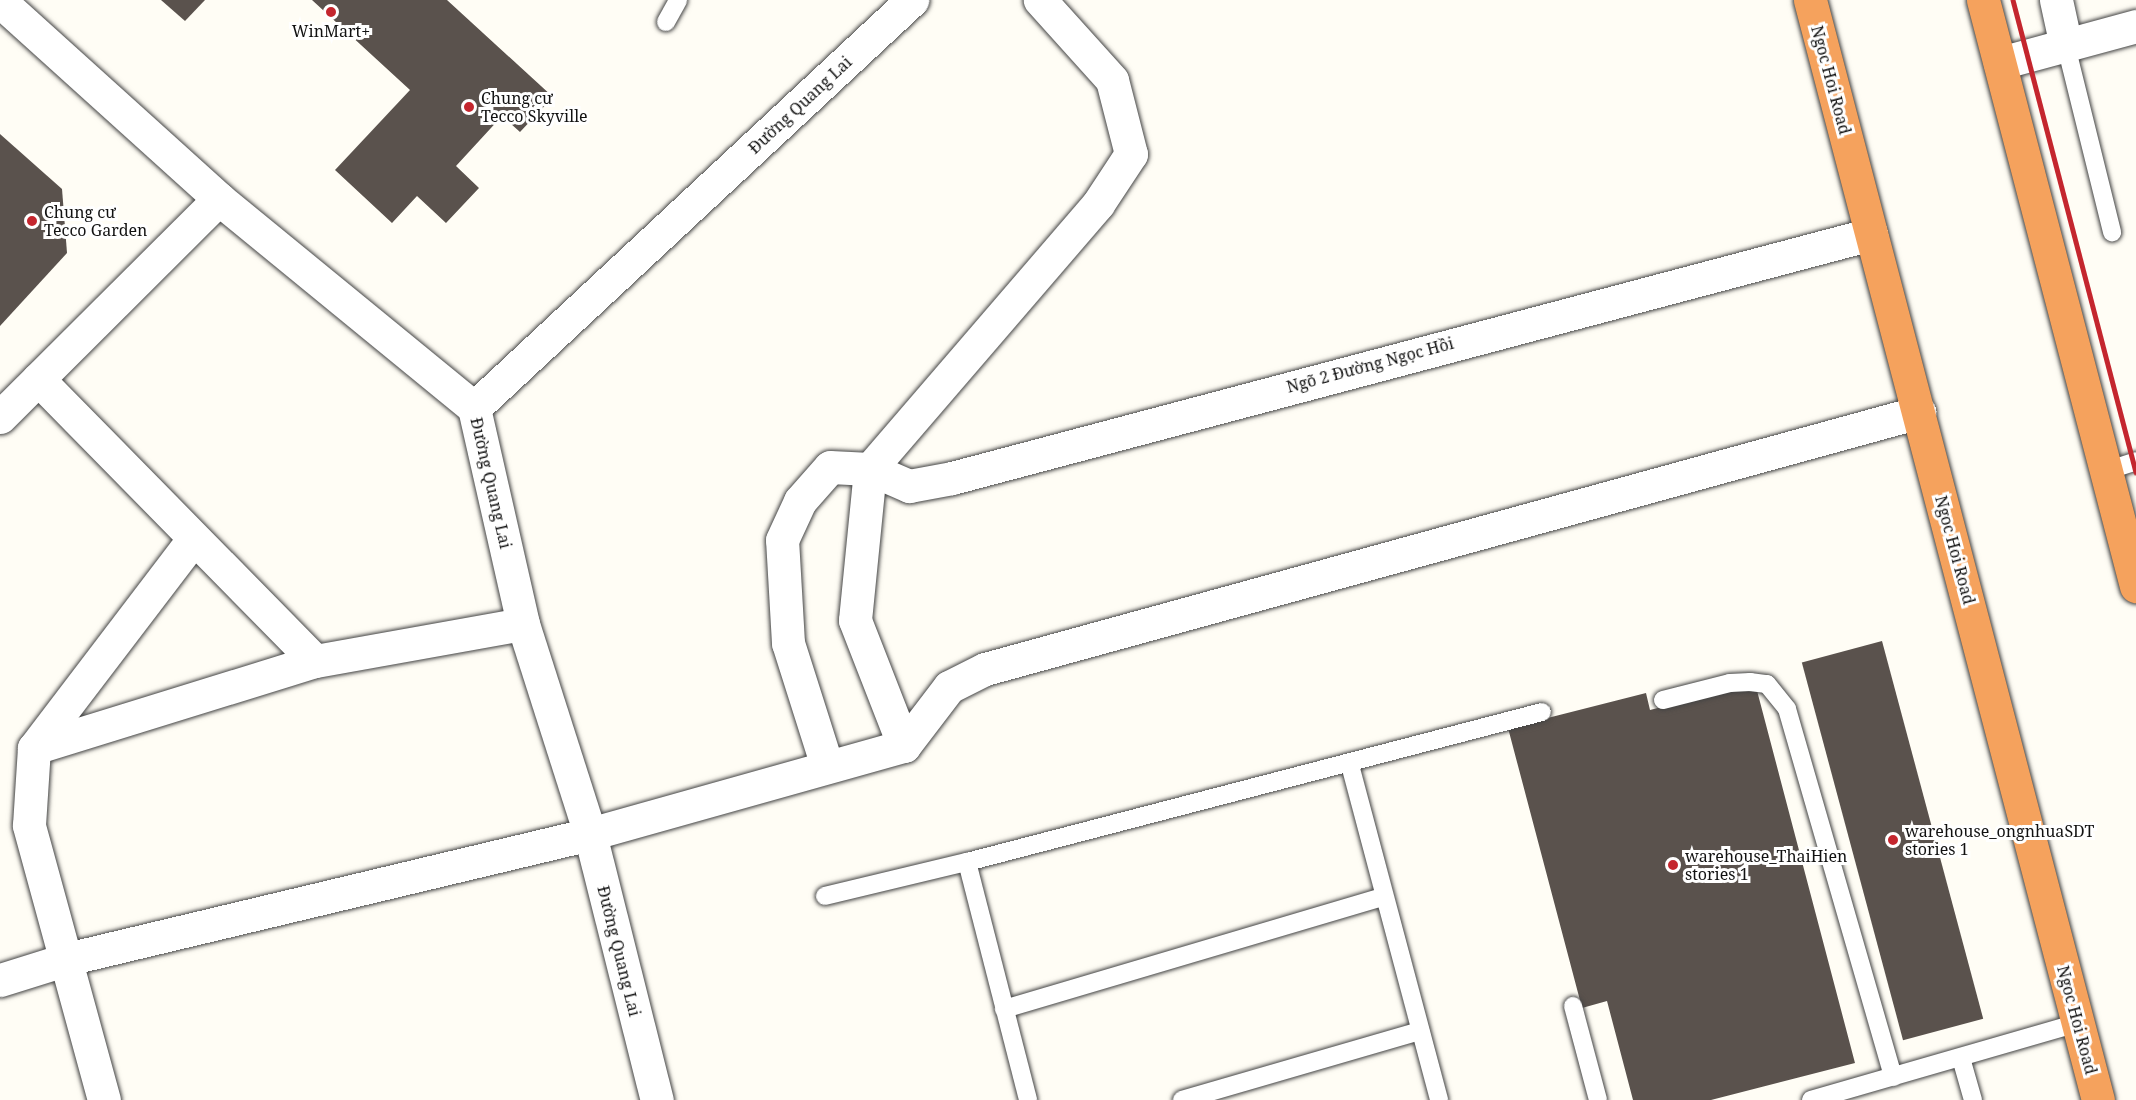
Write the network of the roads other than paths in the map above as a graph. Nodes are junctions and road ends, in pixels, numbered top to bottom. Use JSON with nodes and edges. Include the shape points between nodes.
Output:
{"nodes":[{"id":1,"x":678,"y":0,"type":"edge"},
{"id":2,"x":912,"y":0,"type":"edge"},
{"id":3,"x":1040,"y":0,"type":"edge"},
{"id":4,"x":1810,"y":0,"type":"edge"},
{"id":5,"x":1983,"y":0,"type":"edge"},
{"id":6,"x":2056,"y":0,"type":"edge"},
{"id":7,"x":0,"y":1,"type":"edge"},
{"id":8,"x":666,"y":22,"type":"dead end"},
{"id":9,"x":2136,"y":26,"type":"edge"},
{"id":10,"x":2066,"y":46,"type":"junction"},
{"id":11,"x":2000,"y":63,"type":"junction"},
{"id":12,"x":219,"y":199,"type":"junction"},
{"id":13,"x":2112,"y":232,"type":"dead end"},
{"id":14,"x":1871,"y":234,"type":"junction"},
{"id":15,"x":38,"y":379,"type":"junction"},
{"id":16,"x":474,"y":408,"type":"junction"},
{"id":17,"x":1918,"y":412,"type":"junction"},
{"id":18,"x":0,"y":417,"type":"edge"},
{"id":19,"x":2121,"y":466,"type":"edge"},
{"id":20,"x":870,"y":469,"type":"junction"},
{"id":21,"x":193,"y":539,"type":"junction"},
{"id":22,"x":2136,"y":585,"type":"edge"},
{"id":23,"x":523,"y":624,"type":"junction"},
{"id":24,"x":315,"y":661,"type":"junction"},
{"id":25,"x":1663,"y":700,"type":"dead end"},
{"id":26,"x":1542,"y":712,"type":"dead end"},
{"id":27,"x":904,"y":746,"type":"junction"},
{"id":28,"x":34,"y":748,"type":"junction"},
{"id":29,"x":1350,"y":765,"type":"junction"},
{"id":30,"x":827,"y":766,"type":"junction"},
{"id":31,"x":590,"y":834,"type":"junction"},
{"id":32,"x":967,"y":862,"type":"junction"},
{"id":33,"x":825,"y":896,"type":"dead end"},
{"id":34,"x":1383,"y":897,"type":"junction"},
{"id":35,"x":67,"y":959,"type":"junction"},
{"id":36,"x":0,"y":980,"type":"edge"},
{"id":37,"x":1574,"y":1006,"type":"dead end"},
{"id":38,"x":1004,"y":1009,"type":"junction"},
{"id":39,"x":2078,"y":1023,"type":"junction"},
{"id":40,"x":1420,"y":1031,"type":"junction"},
{"id":41,"x":1961,"y":1058,"type":"junction"},
{"id":42,"x":1893,"y":1077,"type":"junction"},
{"id":43,"x":104,"y":1100,"type":"edge"},
{"id":44,"x":657,"y":1100,"type":"edge"},
{"id":45,"x":1028,"y":1100,"type":"edge"},
{"id":46,"x":1182,"y":1100,"type":"edge"},
{"id":47,"x":1439,"y":1100,"type":"edge"},
{"id":48,"x":1598,"y":1100,"type":"edge"},
{"id":49,"x":1810,"y":1100,"type":"edge"},
{"id":50,"x":1973,"y":1100,"type":"edge"},
{"id":51,"x":2098,"y":1100,"type":"edge"}],
"edges":[{"from":1,"to":8,"type":"lane"},
{"from":2,"to":16,"type":"street","name":"Đường Quang Lai"},
{"from":3,"to":20,"type":"street","via":[[1112,80],[1131,154],[1098,204]]},
{"from":4,"to":14,"type":"highway","name":"Ngoc Hoi Road"},
{"from":5,"to":11,"type":"highway"},
{"from":6,"to":10,"type":"street"},
{"from":7,"to":12,"type":"street"},
{"from":9,"to":10,"type":"street"},
{"from":10,"to":11,"type":"street"},
{"from":10,"to":13,"type":"lane"},
{"from":11,"to":19,"type":"highway"},
{"from":12,"to":15,"type":"street"},
{"from":12,"to":16,"type":"street"},
{"from":14,"to":17,"type":"highway","name":"Ngoc Hoi Road"},
{"from":14,"to":20,"type":"street","name":"Ngõ 2 Đường Ngọc Hồi","via":[[952,478],[909,486]]},
{"from":15,"to":18,"type":"street"},
{"from":15,"to":21,"type":"street"},
{"from":16,"to":23,"type":"street","name":"Đường Quang Lai"},
{"from":17,"to":27,"type":"street","via":[[985,669],[949,687]]},
{"from":17,"to":39,"type":"highway","name":"Ngoc Hoi Road"},
{"from":19,"to":22,"type":"highway"},
{"from":20,"to":27,"type":"street","via":[[855,620]]},
{"from":20,"to":30,"type":"street","name":"Ngõ 2 Đường Ngọc Hồi","via":[[830,466],[800,501],[782,540],[788,643]]},
{"from":21,"to":24,"type":"street"},
{"from":21,"to":28,"type":"street"},
{"from":23,"to":24,"type":"street"},
{"from":23,"to":31,"type":"street","name":"Đường Quang Lai"},
{"from":24,"to":28,"type":"street"},
{"from":25,"to":42,"type":"lane","via":[[1730,683],[1750,682],[1767,684],[1787,709]]},
{"from":26,"to":29,"type":"lane"},
{"from":27,"to":30,"type":"street"},
{"from":28,"to":35,"type":"street","via":[[29,825]]},
{"from":29,"to":32,"type":"lane"},
{"from":29,"to":34,"type":"lane"},
{"from":30,"to":31,"type":"street"},
{"from":31,"to":35,"type":"street"},
{"from":31,"to":44,"type":"street","name":"Đường Quang Lai"},
{"from":32,"to":33,"type":"lane"},
{"from":32,"to":38,"type":"lane"},
{"from":34,"to":38,"type":"lane"},
{"from":34,"to":40,"type":"lane"},
{"from":35,"to":36,"type":"street"},
{"from":35,"to":43,"type":"street"},
{"from":37,"to":48,"type":"lane"},
{"from":38,"to":45,"type":"lane"},
{"from":39,"to":41,"type":"lane"},
{"from":39,"to":51,"type":"highway","name":"Ngoc Hoi Road"},
{"from":40,"to":46,"type":"lane"},
{"from":40,"to":47,"type":"lane"},
{"from":41,"to":42,"type":"lane"},
{"from":41,"to":50,"type":"lane"},
{"from":42,"to":49,"type":"lane"}]}
